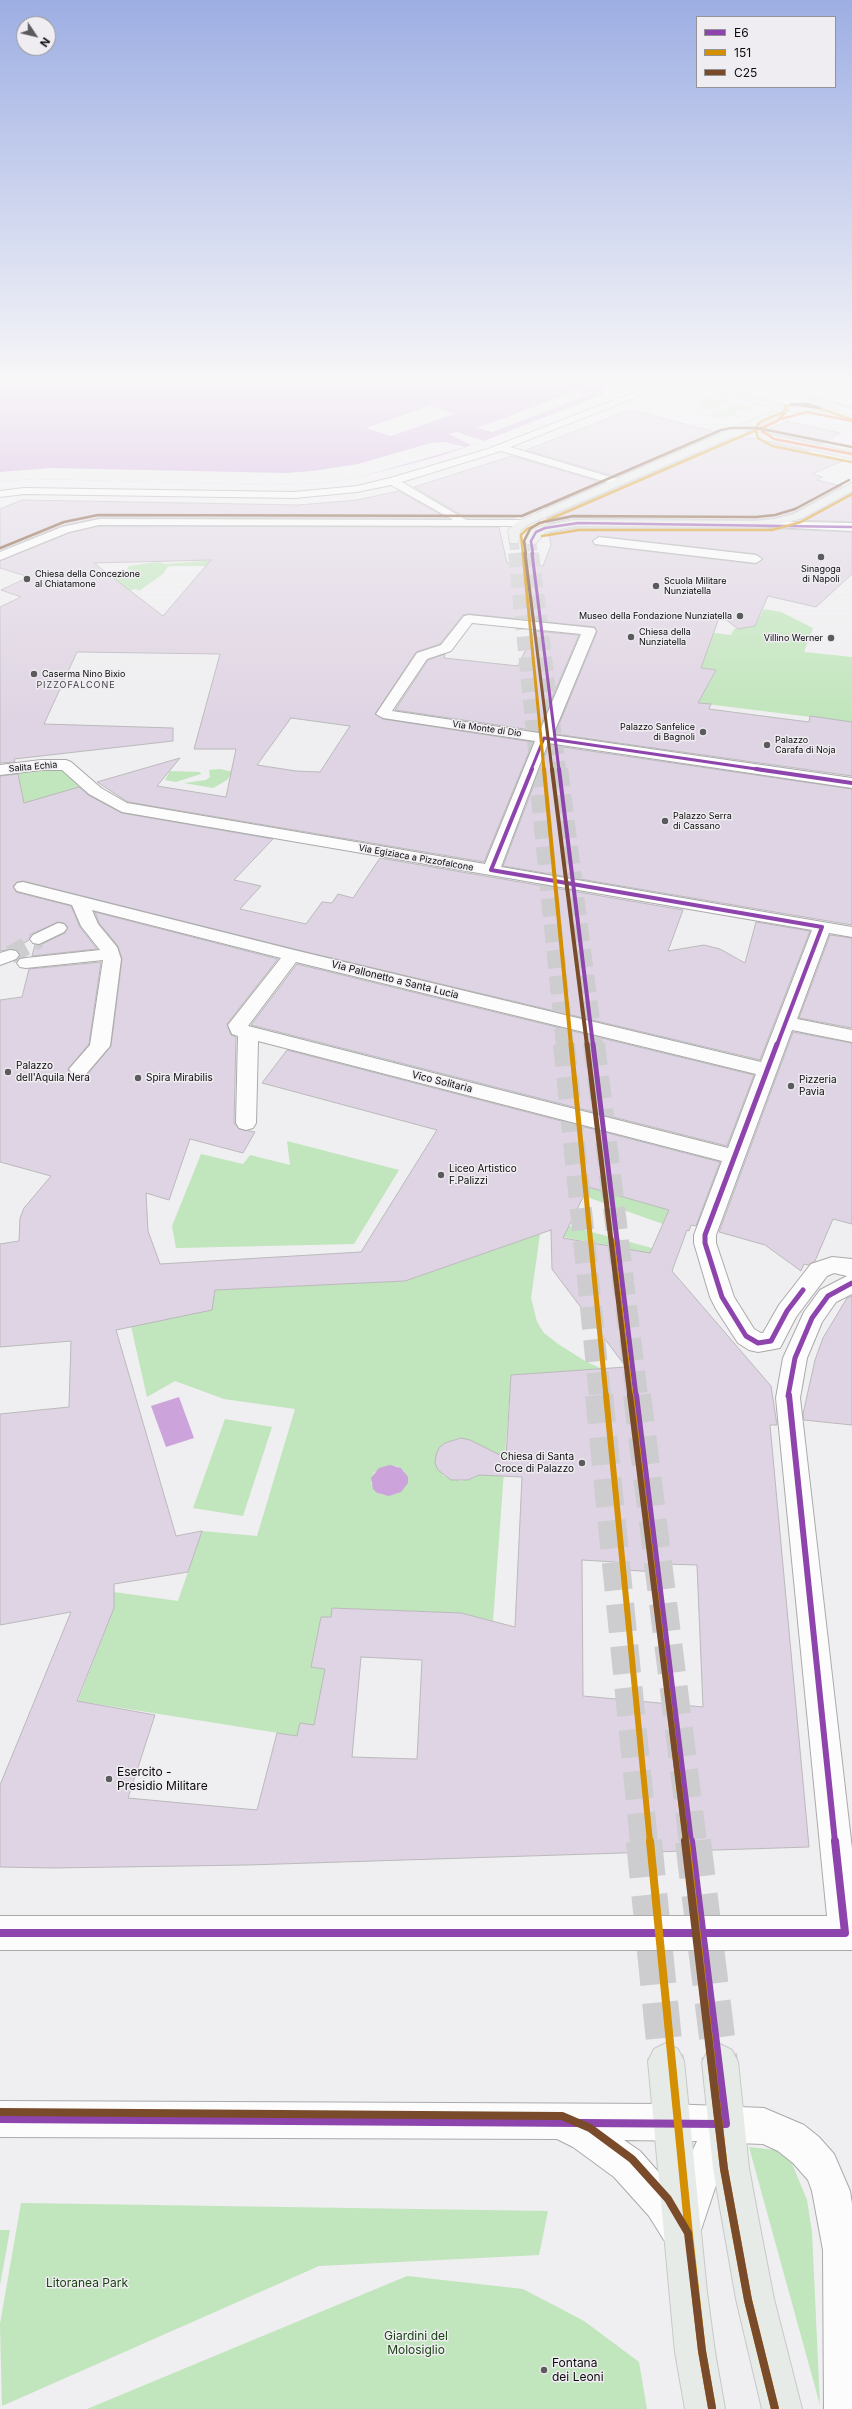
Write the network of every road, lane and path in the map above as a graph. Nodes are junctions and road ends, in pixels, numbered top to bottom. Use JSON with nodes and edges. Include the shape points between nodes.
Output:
{"nodes":[{"id":1,"x":417,"y":495,"type":"edge"},
{"id":2,"x":587,"y":495,"type":"edge"},
{"id":3,"x":598,"y":495,"type":"edge"},
{"id":4,"x":834,"y":495,"type":"edge"},
{"id":5,"x":464,"y":523,"type":"junction"},
{"id":6,"x":523,"y":523,"type":"junction"},
{"id":7,"x":589,"y":523,"type":"junction"},
{"id":8,"x":756,"y":524,"type":"junction"},
{"id":9,"x":852,"y":527,"type":"edge"},
{"id":10,"x":514,"y":540,"type":"tunnel mouth"},
{"id":11,"x":531,"y":540,"type":"dead end"},
{"id":12,"x":599,"y":541,"type":"dead end"},
{"id":13,"x":0,"y":556,"type":"edge"},
{"id":14,"x":756,"y":559,"type":"dead end"},
{"id":15,"x":544,"y":738,"type":"junction"},
{"id":16,"x":0,"y":770,"type":"edge"},
{"id":17,"x":852,"y":783,"type":"edge"},
{"id":18,"x":122,"y":808,"type":"joint"},
{"id":19,"x":491,"y":870,"type":"junction"},
{"id":20,"x":24,"y":887,"type":"dead end"},
{"id":21,"x":79,"y":901,"type":"junction"},
{"id":22,"x":822,"y":927,"type":"junction"},
{"id":23,"x":58,"y":928,"type":"dead end"},
{"id":24,"x":852,"y":932,"type":"edge"},
{"id":25,"x":39,"y":939,"type":"tunnel mouth"},
{"id":26,"x":112,"y":954,"type":"junction"},
{"id":27,"x":292,"y":955,"type":"junction"},
{"id":28,"x":12,"y":959,"type":"edge"},
{"id":29,"x":786,"y":1023,"type":"junction"},
{"id":30,"x":248,"y":1033,"type":"junction"},
{"id":31,"x":852,"y":1036,"type":"edge"},
{"id":32,"x":79,"y":1068,"type":"dead end"},
{"id":33,"x":768,"y":1070,"type":"junction"},
{"id":34,"x":246,"y":1123,"type":"dead end"},
{"id":35,"x":735,"y":1157,"type":"junction"},
{"id":36,"x":852,"y":1270,"type":"edge"},
{"id":37,"x":852,"y":1283,"type":"edge"},
{"id":38,"x":0,"y":1933,"type":"edge"},
{"id":39,"x":849,"y":1933,"type":"edge"},
{"id":40,"x":666,"y":2061,"type":"tunnel mouth"},
{"id":41,"x":720,"y":2062,"type":"tunnel mouth"},
{"id":42,"x":0,"y":2119,"type":"edge"},
{"id":43,"x":559,"y":2122,"type":"junction"},
{"id":44,"x":671,"y":2122,"type":"junction"},
{"id":45,"x":726,"y":2124,"type":"junction"},
{"id":46,"x":682,"y":2236,"type":"junction"},
{"id":47,"x":705,"y":2409,"type":"edge"},
{"id":48,"x":782,"y":2409,"type":"edge"},
{"id":49,"x":844,"y":2409,"type":"edge"}],
"edges":[{"from":1,"to":5,"type":"street"},
{"from":2,"to":6,"type":"main road"},
{"from":3,"to":7,"type":"main road","via":[[572,516],[574,520]]},
{"from":4,"to":8,"type":"main road","via":[[793,517]]},
{"from":5,"to":6,"type":"street"},
{"from":5,"to":13,"type":"street","via":[[100,522],[66,529]]},
{"from":6,"to":10,"type":"main road","via":[[514,530]]},
{"from":7,"to":8,"type":"main road"},
{"from":7,"to":11,"type":"main road","via":[[548,527],[538,531]]},
{"from":8,"to":9,"type":"street"},
{"from":12,"to":14,"type":"street"},
{"from":15,"to":15,"type":"street","name":"Via Monte di Dio","via":[[589,631],[468,619],[446,648],[422,656],[383,714]]},
{"from":15,"to":17,"type":"street","name":"Via Monte di Dio"},
{"from":15,"to":19,"type":"street"},
{"from":16,"to":18,"type":"street","name":"Salita Echia","via":[[66,765],[95,791]]},
{"from":18,"to":19,"type":"street","name":"Via Egiziaca a Pizzofalcone"},
{"from":19,"to":22,"type":"street","name":"Via Egiziaca a Pizzofalcone"},
{"from":20,"to":21,"type":"street","name":"Via Pallonetto a Santa Lucia"},
{"from":21,"to":26,"type":"street","via":[[90,926]]},
{"from":21,"to":27,"type":"street","name":"Via Pallonetto a Santa Lucia"},
{"from":22,"to":24,"type":"street","name":"Via Egiziaca a Pizzofalcone"},
{"from":22,"to":29,"type":"street"},
{"from":23,"to":25,"type":"street"},
{"from":26,"to":28,"type":"street"},
{"from":26,"to":32,"type":"street","via":[[100,1046]]},
{"from":27,"to":30,"type":"street","via":[[238,1025],[239,1030]]},
{"from":27,"to":33,"type":"street","name":"Via Pallonetto a Santa Lucia"},
{"from":29,"to":31,"type":"street"},
{"from":29,"to":33,"type":"street"},
{"from":30,"to":34,"type":"street"},
{"from":30,"to":35,"type":"street","name":"Vico Solitaria"},
{"from":33,"to":35,"type":"street"},
{"from":35,"to":36,"type":"street","via":[[705,1235],[706,1253],[725,1303],[746,1336],[758,1343],[771,1341],[787,1311],[819,1270],[837,1265]]},
{"from":37,"to":39,"type":"street","via":[[828,1296],[812,1318],[795,1358],[788,1398]]},
{"from":38,"to":39,"type":"street"},
{"from":40,"to":44,"type":"main road"},
{"from":41,"to":45,"type":"main road"},
{"from":42,"to":43,"type":"street"},
{"from":43,"to":44,"type":"street"},
{"from":43,"to":46,"type":"street","via":[[586,2134],[627,2164],[662,2203]]},
{"from":44,"to":45,"type":"street"},
{"from":44,"to":46,"type":"main road"},
{"from":45,"to":46,"type":"street","via":[[705,2164]]},
{"from":45,"to":48,"type":"main road","via":[[752,2283]]},
{"from":45,"to":49,"type":"street","via":[[764,2126],[791,2138],[806,2150],[820,2167],[831,2191],[842,2250]]},
{"from":46,"to":47,"type":"main road","via":[[695,2352]]}]}
